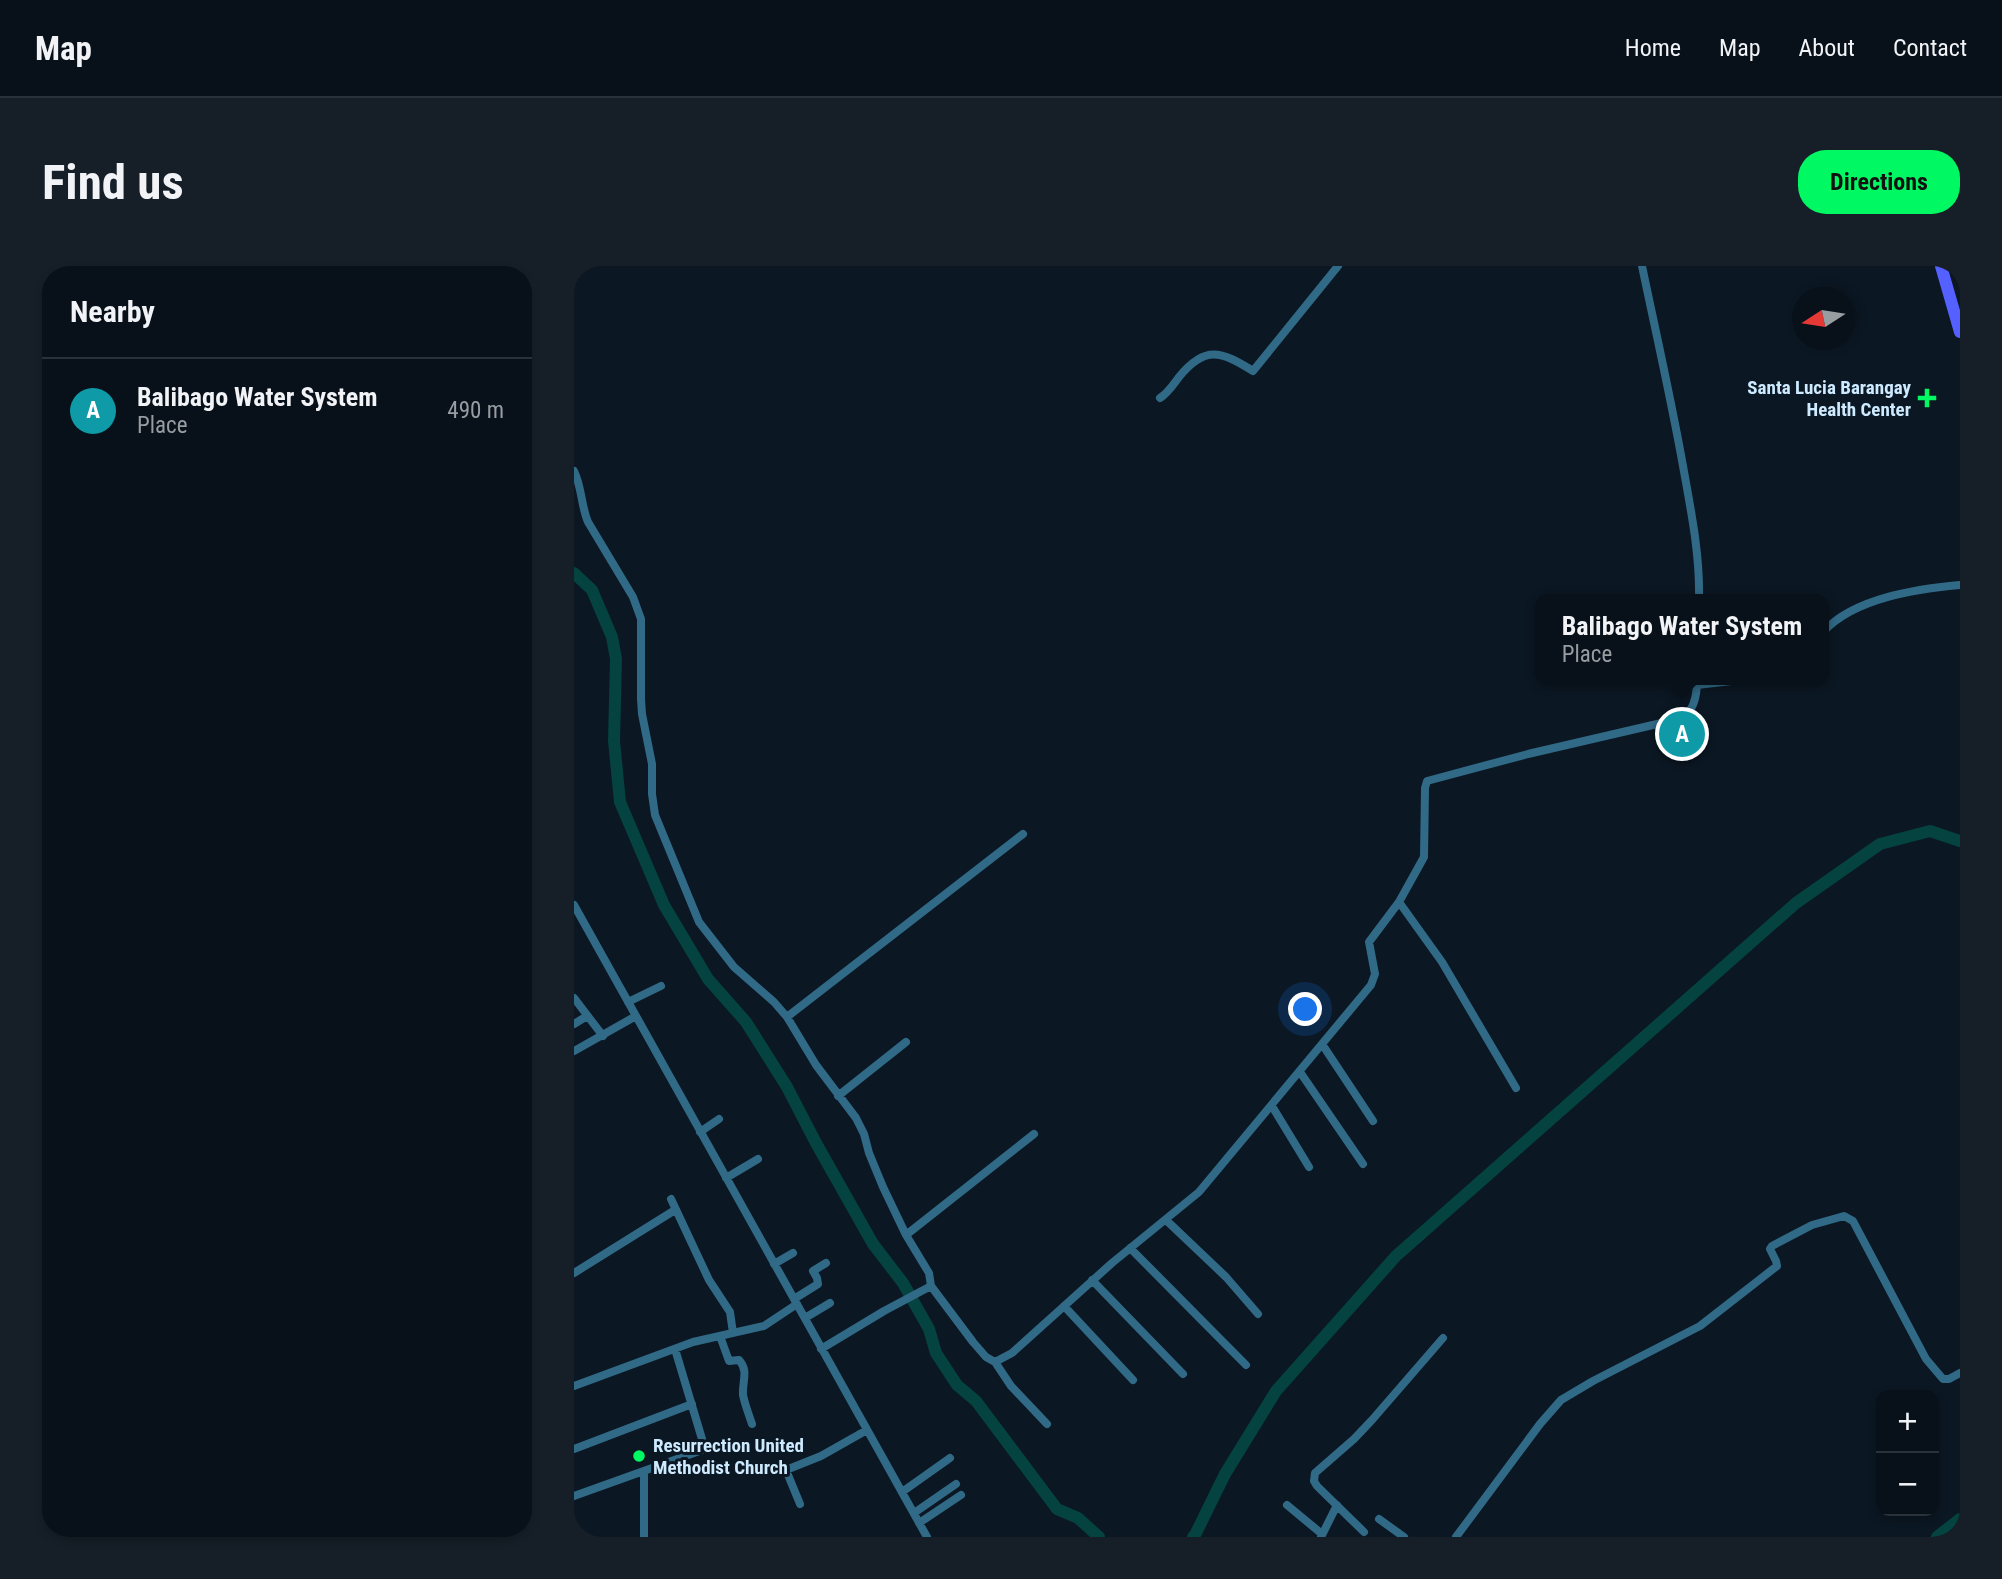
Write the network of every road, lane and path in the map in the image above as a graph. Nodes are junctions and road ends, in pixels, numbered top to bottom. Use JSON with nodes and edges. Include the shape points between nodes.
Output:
{"nodes":[{"id":1,"x":1338,"y":266,"type":"edge"},
{"id":2,"x":1642,"y":266,"type":"edge"},
{"id":3,"x":1941,"y":266,"type":"edge"},
{"id":4,"x":1956,"y":307,"type":"edge"},
{"id":5,"x":1960,"y":332,"type":"edge"},
{"id":6,"x":1160,"y":398,"type":"dead end"},
{"id":7,"x":574,"y":471,"type":"edge"},
{"id":8,"x":1960,"y":585,"type":"edge"},
{"id":9,"x":1699,"y":594,"type":"edge"},
{"id":10,"x":1829,"y":627,"type":"edge"},
{"id":11,"x":1697,"y":685,"type":"edge"},
{"id":12,"x":1023,"y":834,"type":"dead end"},
{"id":13,"x":1399,"y":902,"type":"junction"},
{"id":14,"x":574,"y":905,"type":"edge"},
{"id":15,"x":661,"y":986,"type":"dead end"},
{"id":16,"x":574,"y":999,"type":"edge"},
{"id":17,"x":628,"y":1002,"type":"junction"},
{"id":18,"x":587,"y":1016,"type":"junction"},
{"id":19,"x":636,"y":1016,"type":"junction"},
{"id":20,"x":787,"y":1017,"type":"junction"},
{"id":21,"x":574,"y":1024,"type":"edge"},
{"id":22,"x":603,"y":1036,"type":"junction"},
{"id":23,"x":906,"y":1042,"type":"dead end"},
{"id":24,"x":1322,"y":1044,"type":"junction"},
{"id":25,"x":574,"y":1051,"type":"edge"},
{"id":26,"x":1300,"y":1072,"type":"junction"},
{"id":27,"x":1516,"y":1088,"type":"dead end"},
{"id":28,"x":838,"y":1096,"type":"junction"},
{"id":29,"x":1272,"y":1106,"type":"junction"},
{"id":30,"x":719,"y":1119,"type":"dead end"},
{"id":31,"x":1373,"y":1121,"type":"dead end"},
{"id":32,"x":699,"y":1132,"type":"junction"},
{"id":33,"x":1034,"y":1133,"type":"dead end"},
{"id":34,"x":758,"y":1158,"type":"dead end"},
{"id":35,"x":1363,"y":1164,"type":"dead end"},
{"id":36,"x":1309,"y":1167,"type":"dead end"},
{"id":37,"x":726,"y":1178,"type":"junction"},
{"id":38,"x":671,"y":1199,"type":"dead end"},
{"id":39,"x":675,"y":1210,"type":"junction"},
{"id":40,"x":1166,"y":1220,"type":"junction"},
{"id":41,"x":906,"y":1234,"type":"junction"},
{"id":42,"x":1130,"y":1248,"type":"junction"},
{"id":43,"x":793,"y":1253,"type":"dead end"},
{"id":44,"x":774,"y":1264,"type":"junction"},
{"id":45,"x":826,"y":1264,"type":"dead end"},
{"id":46,"x":574,"y":1273,"type":"edge"},
{"id":47,"x":1092,"y":1280,"type":"junction"},
{"id":48,"x":931,"y":1286,"type":"junction"},
{"id":49,"x":796,"y":1301,"type":"junction"},
{"id":50,"x":830,"y":1303,"type":"dead end"},
{"id":51,"x":1064,"y":1306,"type":"junction"},
{"id":52,"x":1258,"y":1314,"type":"dead end"},
{"id":53,"x":805,"y":1318,"type":"junction"},
{"id":54,"x":733,"y":1333,"type":"junction"},
{"id":55,"x":720,"y":1336,"type":"junction"},
{"id":56,"x":1443,"y":1338,"type":"dead end"},
{"id":57,"x":675,"y":1349,"type":"junction"},
{"id":58,"x":821,"y":1349,"type":"junction"},
{"id":59,"x":995,"y":1362,"type":"junction"},
{"id":60,"x":1246,"y":1366,"type":"dead end"},
{"id":61,"x":1960,"y":1373,"type":"edge"},
{"id":62,"x":1183,"y":1374,"type":"dead end"},
{"id":63,"x":1133,"y":1380,"type":"dead end"},
{"id":64,"x":574,"y":1386,"type":"edge"},
{"id":65,"x":692,"y":1404,"type":"junction"},
{"id":66,"x":752,"y":1424,"type":"dead end"},
{"id":67,"x":1047,"y":1424,"type":"dead end"},
{"id":68,"x":867,"y":1430,"type":"junction"},
{"id":69,"x":574,"y":1449,"type":"edge"},
{"id":70,"x":950,"y":1458,"type":"dead end"},
{"id":71,"x":643,"y":1472,"type":"junction"},
{"id":72,"x":956,"y":1484,"type":"dead end"},
{"id":73,"x":902,"y":1492,"type":"junction"},
{"id":74,"x":961,"y":1495,"type":"dead end"},
{"id":75,"x":574,"y":1496,"type":"edge"},
{"id":76,"x":800,"y":1504,"type":"dead end"},
{"id":77,"x":1287,"y":1505,"type":"dead end"},
{"id":78,"x":1337,"y":1505,"type":"junction"},
{"id":79,"x":914,"y":1513,"type":"junction"},
{"id":80,"x":1379,"y":1519,"type":"dead end"},
{"id":81,"x":919,"y":1523,"type":"junction"},
{"id":82,"x":1364,"y":1532,"type":"dead end"},
{"id":83,"x":1322,"y":1535,"type":"edge"},
{"id":84,"x":644,"y":1537,"type":"edge"},
{"id":85,"x":927,"y":1537,"type":"edge"},
{"id":86,"x":1404,"y":1537,"type":"edge"},
{"id":87,"x":1457,"y":1537,"type":"edge"}],
"edges":[{"from":1,"to":6,"type":"street","via":[[1252,371],[1218,355],[1205,355]]},
{"from":2,"to":9,"type":"street","via":[[1694,526]]},
{"from":3,"to":4,"type":"main road"},
{"from":4,"to":5,"type":"main road"},
{"from":7,"to":20,"type":"street","via":[[583,511],[641,619],[642,714],[655,814],[704,931]]},
{"from":8,"to":10,"type":"street","via":[[1907,592],[1860,607]]},
{"from":11,"to":13,"type":"street","via":[[1692,706],[1683,718],[1427,781],[1424,857]]},
{"from":12,"to":20,"type":"street"},
{"from":13,"to":24,"type":"street","via":[[1369,942],[1373,980]]},
{"from":13,"to":27,"type":"street","via":[[1442,962]]},
{"from":14,"to":17,"type":"street"},
{"from":15,"to":17,"type":"street"},
{"from":16,"to":18,"type":"street"},
{"from":17,"to":19,"type":"street"},
{"from":18,"to":21,"type":"street"},
{"from":18,"to":22,"type":"street"},
{"from":19,"to":22,"type":"street"},
{"from":19,"to":32,"type":"street"},
{"from":20,"to":28,"type":"street"},
{"from":22,"to":25,"type":"street"},
{"from":23,"to":28,"type":"street"},
{"from":24,"to":26,"type":"street"},
{"from":24,"to":31,"type":"street"},
{"from":26,"to":29,"type":"street"},
{"from":26,"to":35,"type":"street"},
{"from":28,"to":41,"type":"street","via":[[864,1134],[873,1165]]},
{"from":29,"to":36,"type":"street"},
{"from":29,"to":40,"type":"street","via":[[1199,1192]]},
{"from":30,"to":32,"type":"street"},
{"from":32,"to":37,"type":"street"},
{"from":33,"to":41,"type":"street"},
{"from":34,"to":37,"type":"street"},
{"from":37,"to":44,"type":"street"},
{"from":38,"to":39,"type":"street"},
{"from":39,"to":46,"type":"street"},
{"from":39,"to":54,"type":"street","via":[[730,1312]]},
{"from":40,"to":42,"type":"street"},
{"from":40,"to":52,"type":"street"},
{"from":41,"to":48,"type":"street","via":[[929,1273]]},
{"from":42,"to":47,"type":"street"},
{"from":42,"to":60,"type":"street"},
{"from":43,"to":44,"type":"street"},
{"from":44,"to":49,"type":"street"},
{"from":45,"to":49,"type":"street","via":[[813,1271],[818,1284]]},
{"from":47,"to":51,"type":"street"},
{"from":47,"to":62,"type":"street"},
{"from":48,"to":58,"type":"street"},
{"from":48,"to":59,"type":"street","via":[[986,1357]]},
{"from":49,"to":53,"type":"street"},
{"from":49,"to":54,"type":"street","via":[[764,1326]]},
{"from":50,"to":53,"type":"street"},
{"from":51,"to":59,"type":"street","via":[[1012,1353]]},
{"from":51,"to":63,"type":"street"},
{"from":53,"to":58,"type":"street"},
{"from":54,"to":55,"type":"street"},
{"from":55,"to":57,"type":"street"},
{"from":55,"to":66,"type":"street","via":[[729,1361],[739,1360],[743,1365],[743,1394]]},
{"from":56,"to":78,"type":"street","via":[[1354,1439],[1315,1473],[1317,1486]]},
{"from":57,"to":64,"type":"street"},
{"from":57,"to":65,"type":"street"},
{"from":58,"to":68,"type":"street"},
{"from":59,"to":67,"type":"street"},
{"from":61,"to":87,"type":"street","via":[[1943,1379],[1926,1359],[1853,1221],[1844,1216],[1812,1225],[1772,1245],[1777,1266],[1700,1326],[1561,1400]]},
{"from":65,"to":69,"type":"street"},
{"from":65,"to":71,"type":"street","via":[[705,1449]]},
{"from":68,"to":73,"type":"street"},
{"from":68,"to":76,"type":"street","via":[[785,1471]]},
{"from":70,"to":73,"type":"street"},
{"from":71,"to":75,"type":"street"},
{"from":71,"to":84,"type":"street"},
{"from":72,"to":79,"type":"street"},
{"from":73,"to":79,"type":"street"},
{"from":74,"to":81,"type":"street"},
{"from":77,"to":83,"type":"street"},
{"from":78,"to":82,"type":"street"},
{"from":78,"to":83,"type":"street"},
{"from":79,"to":81,"type":"street"},
{"from":80,"to":86,"type":"street"},
{"from":81,"to":85,"type":"street"}]}
